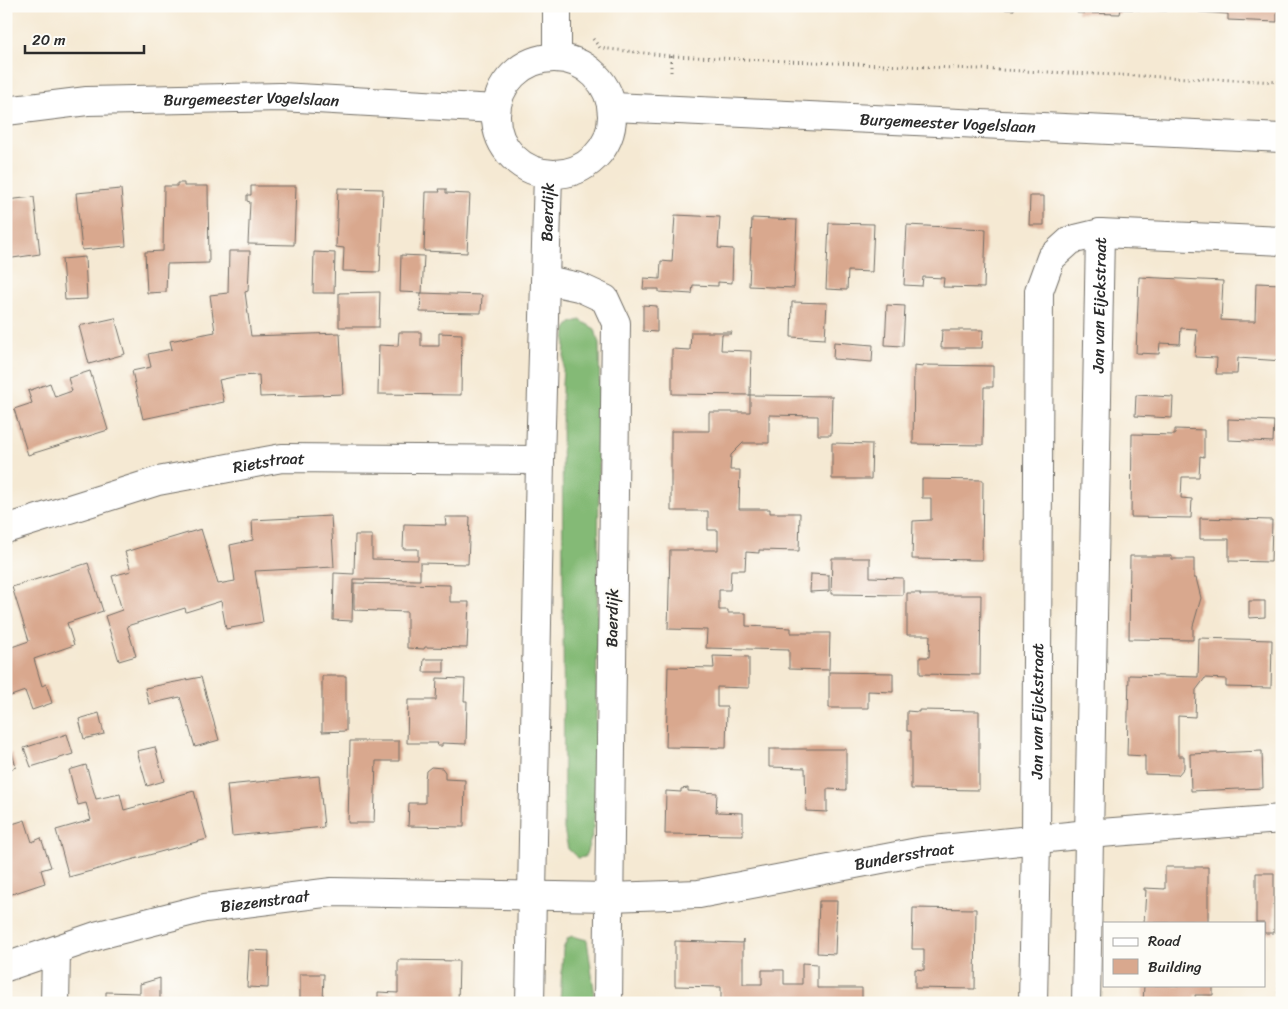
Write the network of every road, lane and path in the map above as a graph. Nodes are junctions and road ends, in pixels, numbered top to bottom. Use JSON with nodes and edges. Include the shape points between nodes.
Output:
{"nodes":[{"id":1,"x":557,"y":15,"type":"edge"},
{"id":2,"x":557,"y":57,"type":"junction"},
{"id":3,"x":1282,"y":82,"type":"edge"},
{"id":4,"x":612,"y":107,"type":"junction"},
{"id":5,"x":496,"y":109,"type":"junction"},
{"id":6,"x":6,"y":111,"type":"edge"},
{"id":7,"x":1282,"y":138,"type":"edge"},
{"id":8,"x":548,"y":174,"type":"junction"},
{"id":9,"x":1100,"y":232,"type":"junction"},
{"id":10,"x":1282,"y":241,"type":"edge"},
{"id":11,"x":546,"y":280,"type":"junction"},
{"id":12,"x":540,"y":460,"type":"junction"},
{"id":13,"x":6,"y":528,"type":"edge"},
{"id":14,"x":1282,"y":819,"type":"edge"},
{"id":15,"x":1088,"y":834,"type":"junction"},
{"id":16,"x":1036,"y":839,"type":"junction"},
{"id":17,"x":531,"y":895,"type":"junction"},
{"id":18,"x":609,"y":897,"type":"junction"},
{"id":19,"x":56,"y":951,"type":"junction"},
{"id":20,"x":6,"y":967,"type":"edge"},
{"id":21,"x":55,"y":1003,"type":"edge"},
{"id":22,"x":530,"y":1003,"type":"edge"},
{"id":23,"x":608,"y":1003,"type":"edge"},
{"id":24,"x":1033,"y":1003,"type":"edge"},
{"id":25,"x":1086,"y":1003,"type":"edge"},
{"id":26,"x":1279,"y":1003,"type":"edge"}],
"edges":[{"from":1,"to":2,"type":"street"},
{"from":1,"to":3,"type":"path","via":[[583,26],[600,48],[671,56]]},
{"from":2,"to":4,"type":"street","via":[[584,65],[598,76]]},
{"from":2,"to":5,"type":"street","via":[[535,60],[520,68],[506,82]]},
{"from":4,"to":7,"type":"street","name":"Burgemeester Vogelslaan"},
{"from":4,"to":8,"type":"street","via":[[612,129],[603,148],[588,163],[569,173]]},
{"from":5,"to":6,"type":"street","name":"Burgemeester Vogelslaan","via":[[280,97],[87,101]]},
{"from":5,"to":8,"type":"street","via":[[499,134],[506,149],[524,166]]},
{"from":8,"to":11,"type":"street","name":"Baerdijk"},
{"from":9,"to":10,"type":"street"},
{"from":9,"to":15,"type":"street","name":"Jan van Eijckstraat"},
{"from":9,"to":16,"type":"street","name":"Jan van Eijckstraat","via":[[1071,240],[1051,258],[1039,291]]},
{"from":11,"to":12,"type":"street","name":"Baerdijk"},
{"from":11,"to":18,"type":"street","name":"Baerdijk","via":[[579,287],[605,299],[616,323]]},
{"from":12,"to":13,"type":"street","name":"Rietstraat","via":[[282,458],[158,481]]},
{"from":12,"to":17,"type":"street","name":"Baerdijk"},
{"from":14,"to":15,"type":"street","name":"Bundersstraat"},
{"from":14,"to":26,"type":"path"},
{"from":15,"to":16,"type":"street","name":"Bundersstraat"},
{"from":15,"to":25,"type":"street","name":"Jan van Eijckstraat"},
{"from":16,"to":18,"type":"street","name":"Bundersstraat","via":[[922,851],[699,894]]},
{"from":16,"to":24,"type":"street","name":"Jan van Eijckstraat"},
{"from":17,"to":18,"type":"street","name":"Bundersstraat"},
{"from":17,"to":19,"type":"street","name":"Biezenstraat","via":[[332,892],[206,908],[99,935]]},
{"from":17,"to":22,"type":"street","name":"Baerdijk"},
{"from":18,"to":23,"type":"street","name":"Baerdijk"},
{"from":19,"to":20,"type":"street","name":"Biezenstraat"},
{"from":19,"to":21,"type":"street"}]}
